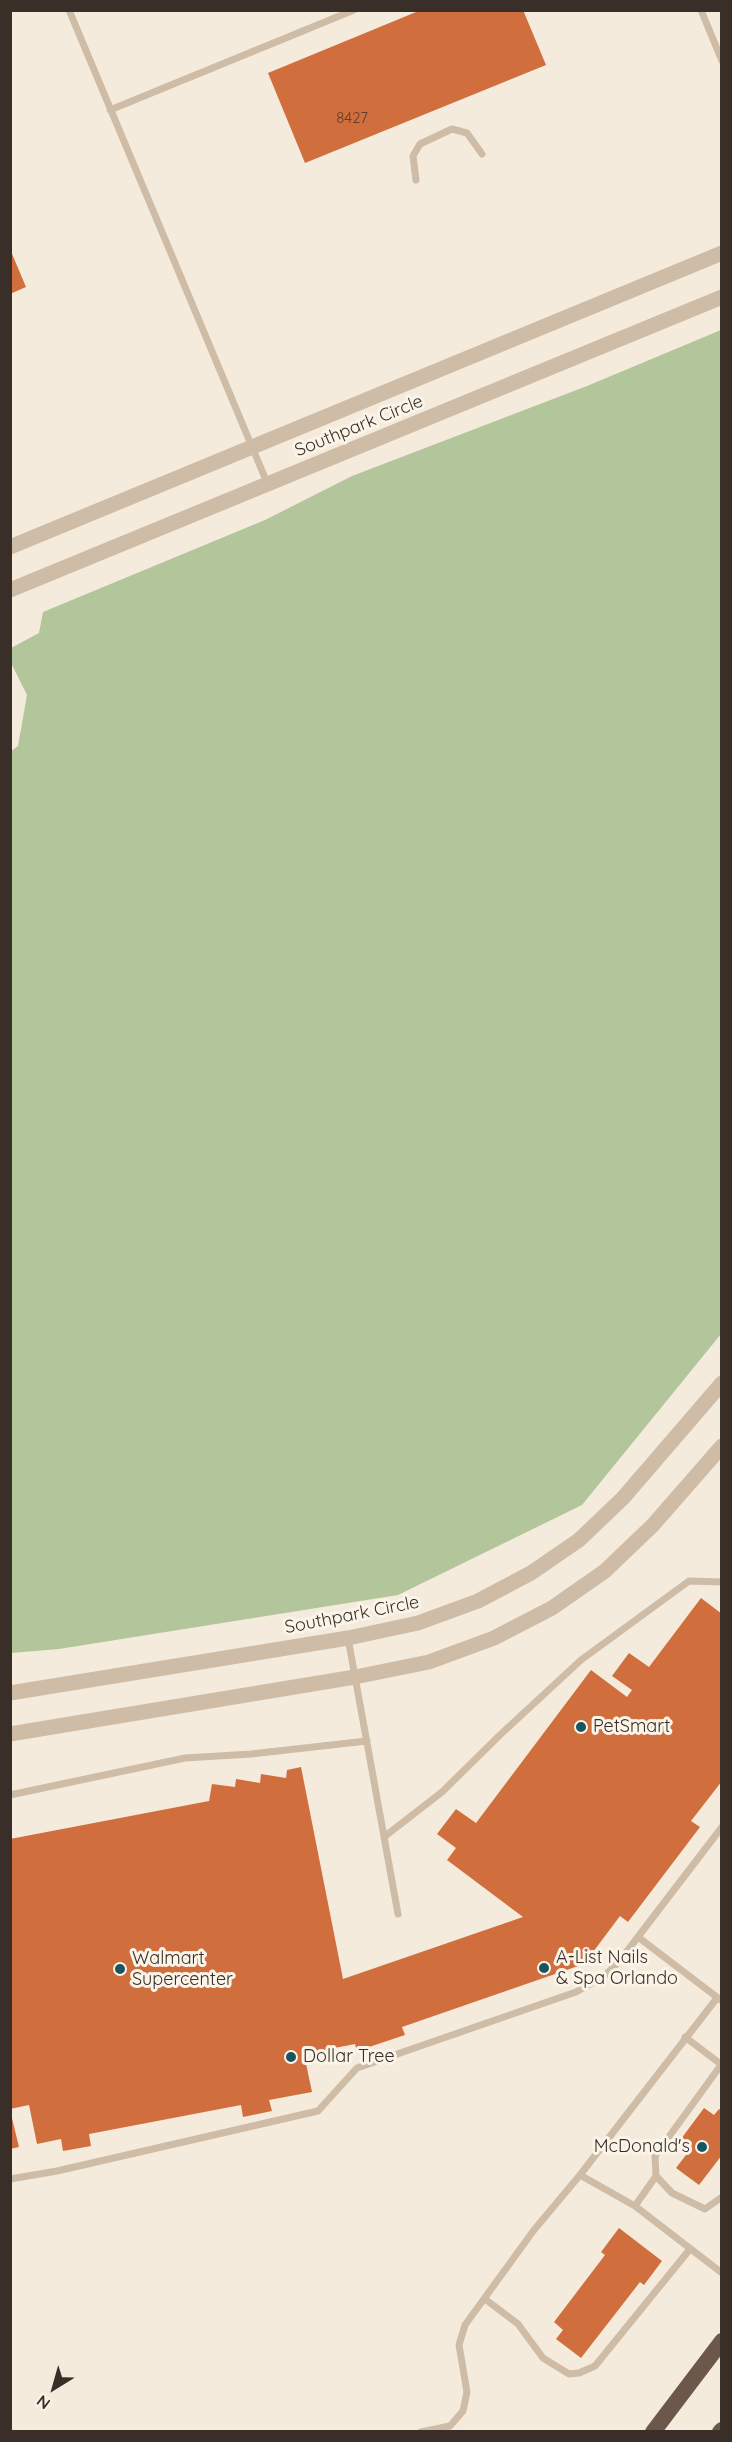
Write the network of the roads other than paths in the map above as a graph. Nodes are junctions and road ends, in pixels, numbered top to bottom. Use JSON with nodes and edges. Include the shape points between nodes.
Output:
{"nodes":[{"id":1,"x":69,"y":10,"type":"edge"},
{"id":2,"x":354,"y":10,"type":"edge"},
{"id":3,"x":700,"y":10,"type":"edge"},
{"id":4,"x":721,"y":56,"type":"edge"},
{"id":5,"x":110,"y":110,"type":"junction"},
{"id":6,"x":482,"y":153,"type":"dead end"},
{"id":7,"x":416,"y":180,"type":"dead end"},
{"id":8,"x":722,"y":253,"type":"edge"},
{"id":9,"x":722,"y":297,"type":"edge"},
{"id":10,"x":252,"y":447,"type":"junction"},
{"id":11,"x":268,"y":484,"type":"junction"},
{"id":12,"x":10,"y":547,"type":"edge"},
{"id":13,"x":10,"y":590,"type":"edge"},
{"id":14,"x":722,"y":1383,"type":"edge"},
{"id":15,"x":722,"y":1446,"type":"edge"},
{"id":16,"x":722,"y":1582,"type":"edge"},
{"id":17,"x":348,"y":1638,"type":"junction"},
{"id":18,"x":355,"y":1677,"type":"junction"},
{"id":19,"x":10,"y":1693,"type":"edge"},
{"id":20,"x":10,"y":1734,"type":"edge"},
{"id":21,"x":367,"y":1741,"type":"junction"},
{"id":22,"x":10,"y":1795,"type":"edge"},
{"id":23,"x":722,"y":1827,"type":"edge"},
{"id":24,"x":384,"y":1837,"type":"junction"},
{"id":25,"x":398,"y":1914,"type":"dead end"},
{"id":26,"x":638,"y":1937,"type":"junction"},
{"id":27,"x":719,"y":1999,"type":"edge"},
{"id":28,"x":685,"y":2037,"type":"junction"},
{"id":29,"x":721,"y":2065,"type":"edge"},
{"id":30,"x":580,"y":2175,"type":"junction"},
{"id":31,"x":656,"y":2176,"type":"junction"},
{"id":32,"x":10,"y":2180,"type":"edge"},
{"id":33,"x":722,"y":2197,"type":"edge"},
{"id":34,"x":635,"y":2206,"type":"junction"},
{"id":35,"x":690,"y":2249,"type":"junction"},
{"id":36,"x":722,"y":2273,"type":"edge"},
{"id":37,"x":485,"y":2298,"type":"junction"},
{"id":38,"x":722,"y":2341,"type":"edge"},
{"id":39,"x":421,"y":2432,"type":"edge"},
{"id":40,"x":653,"y":2432,"type":"edge"}],
"edges":[{"from":1,"to":5,"type":"lane"},
{"from":2,"to":5,"type":"lane"},
{"from":3,"to":4,"type":"lane"},
{"from":5,"to":10,"type":"lane"},
{"from":6,"to":7,"type":"lane","via":[[466,133],[452,129],[420,144],[413,156]]},
{"from":8,"to":10,"type":"street","name":"Southpark Circle"},
{"from":9,"to":11,"type":"street","name":"Southpark Circle"},
{"from":10,"to":11,"type":"lane"},
{"from":10,"to":12,"type":"street","name":"Southpark Circle"},
{"from":11,"to":13,"type":"street","name":"Southpark Circle"},
{"from":14,"to":17,"type":"street","name":"Southpark Circle","via":[[623,1498],[579,1540],[531,1573],[478,1601],[418,1623]]},
{"from":15,"to":18,"type":"street","via":[[653,1526],[605,1571],[552,1608],[494,1638],[429,1662]]},
{"from":16,"to":24,"type":"lane","via":[[689,1581],[581,1660],[442,1792]]},
{"from":17,"to":18,"type":"lane"},
{"from":17,"to":19,"type":"street","name":"Southpark Circle"},
{"from":18,"to":20,"type":"street"},
{"from":18,"to":21,"type":"lane"},
{"from":21,"to":22,"type":"lane","via":[[185,1758]]},
{"from":21,"to":24,"type":"lane"},
{"from":23,"to":26,"type":"lane"},
{"from":24,"to":25,"type":"lane"},
{"from":26,"to":27,"type":"lane"},
{"from":26,"to":32,"type":"lane","via":[[603,1977],[576,1992],[357,2068],[318,2111]]},
{"from":27,"to":28,"type":"lane"},
{"from":28,"to":29,"type":"lane"},
{"from":28,"to":30,"type":"lane"},
{"from":29,"to":31,"type":"lane","via":[[655,2156]]},
{"from":30,"to":34,"type":"lane"},
{"from":30,"to":37,"type":"lane"},
{"from":31,"to":33,"type":"lane","via":[[672,2193],[705,2209]]},
{"from":31,"to":34,"type":"lane"},
{"from":34,"to":35,"type":"lane"},
{"from":35,"to":36,"type":"lane"},
{"from":35,"to":37,"type":"lane","via":[[595,2366],[579,2373],[569,2373],[543,2358],[518,2324]]},
{"from":37,"to":39,"type":"lane","via":[[465,2325],[459,2345],[467,2392],[463,2411],[450,2426]]},
{"from":38,"to":40,"type":"highway"}]}
